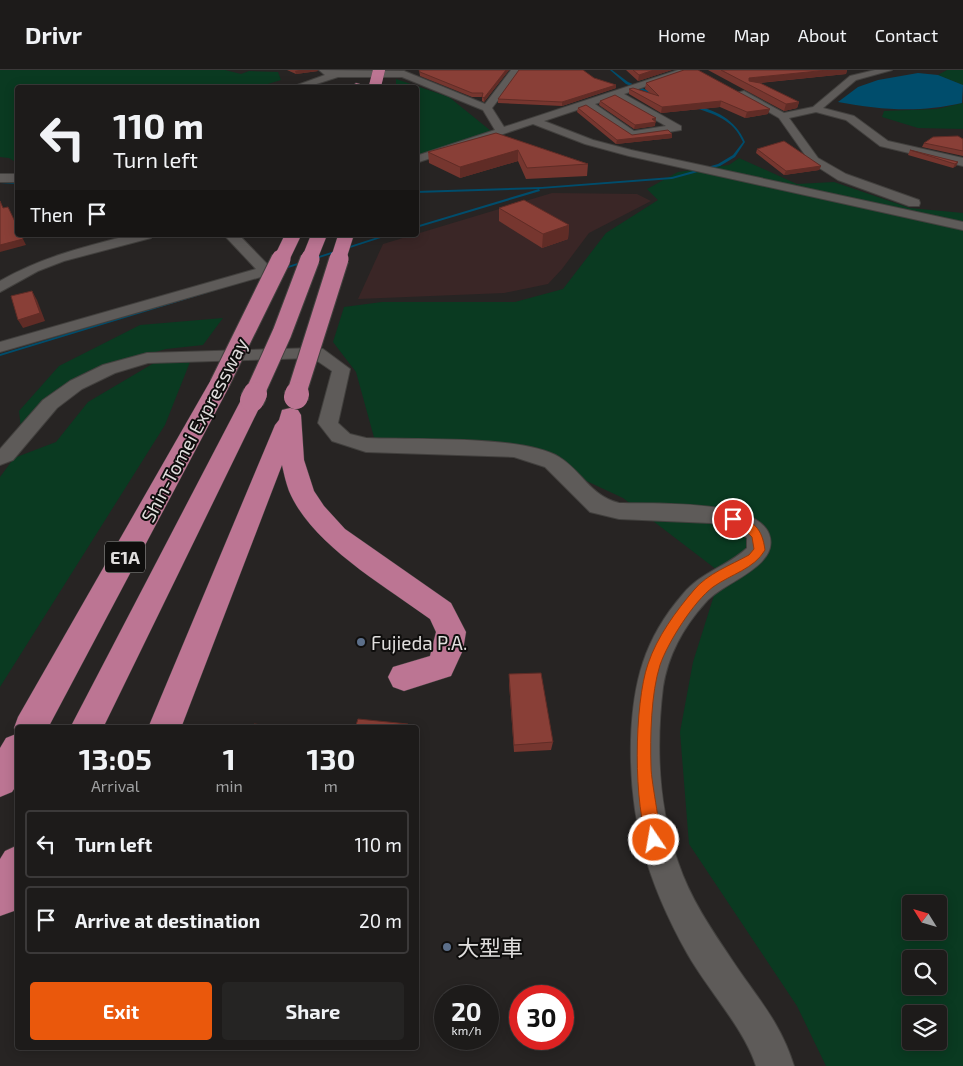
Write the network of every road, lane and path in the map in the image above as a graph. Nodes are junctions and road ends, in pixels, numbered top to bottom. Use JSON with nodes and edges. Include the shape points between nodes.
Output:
{"nodes":[{"id":1,"x":324,"y":70,"type":"edge"},
{"id":2,"x":359,"y":70,"type":"edge"},
{"id":3,"x":379,"y":70,"type":"edge"},
{"id":4,"x":516,"y":70,"type":"edge"},
{"id":5,"x":687,"y":70,"type":"edge"},
{"id":6,"x":885,"y":70,"type":"edge"},
{"id":7,"x":338,"y":72,"type":"edge"},
{"id":8,"x":405,"y":72,"type":"edge"},
{"id":9,"x":304,"y":85,"type":"edge"},
{"id":10,"x":355,"y":85,"type":"edge"},
{"id":11,"x":375,"y":85,"type":"edge"},
{"id":12,"x":732,"y":88,"type":"edge"},
{"id":13,"x":616,"y":94,"type":"junction"},
{"id":14,"x":588,"y":103,"type":"junction"},
{"id":15,"x":487,"y":108,"type":"junction"},
{"id":16,"x":816,"y":109,"type":"junction"},
{"id":17,"x":783,"y":116,"type":"junction"},
{"id":18,"x":534,"y":121,"type":"junction"},
{"id":19,"x":502,"y":132,"type":"junction"},
{"id":20,"x":419,"y":159,"type":"edge"},
{"id":21,"x":963,"y":162,"type":"edge"},
{"id":22,"x":0,"y":178,"type":"edge"},
{"id":23,"x":15,"y":178,"type":"edge"},
{"id":24,"x":915,"y":203,"type":"dead end"},
{"id":25,"x":963,"y":226,"type":"edge"},
{"id":26,"x":138,"y":237,"type":"edge"},
{"id":27,"x":233,"y":237,"type":"edge"},
{"id":28,"x":292,"y":237,"type":"edge"},
{"id":29,"x":318,"y":237,"type":"edge"},
{"id":30,"x":345,"y":237,"type":"edge"},
{"id":31,"x":32,"y":268,"type":"junction"},
{"id":32,"x":0,"y":272,"type":"edge"},
{"id":33,"x":0,"y":287,"type":"edge"},
{"id":34,"x":0,"y":347,"type":"edge"},
{"id":35,"x":293,"y":406,"type":"junction"},
{"id":36,"x":0,"y":458,"type":"edge"},
{"id":37,"x":404,"y":677,"type":"dead end"},
{"id":38,"x":32,"y":725,"type":"edge"},
{"id":39,"x":88,"y":725,"type":"edge"},
{"id":40,"x":165,"y":725,"type":"edge"},
{"id":41,"x":15,"y":754,"type":"edge"},
{"id":42,"x":0,"y":780,"type":"edge"},
{"id":43,"x":15,"y":870,"type":"edge"},
{"id":44,"x":0,"y":897,"type":"edge"},
{"id":45,"x":775,"y":1066,"type":"edge"}],
"edges":[{"from":1,"to":7,"type":"street","via":[[329,74]]},
{"from":2,"to":10,"type":"highway"},
{"from":3,"to":11,"type":"highway","bridge":true},
{"from":4,"to":15,"type":"street"},
{"from":5,"to":13,"type":"street"},
{"from":6,"to":16,"type":"street","via":[[853,78]]},
{"from":7,"to":8,"type":"street"},
{"from":7,"to":9,"type":"street","via":[[330,78]]},
{"from":8,"to":15,"type":"street","via":[[410,78]]},
{"from":12,"to":17,"type":"street"},
{"from":13,"to":14,"type":"street"},
{"from":13,"to":14,"type":"street","via":[[678,128],[632,134]]},
{"from":14,"to":18,"type":"street"},
{"from":15,"to":19,"type":"street"},
{"from":16,"to":17,"type":"street"},
{"from":16,"to":21,"type":"street","via":[[850,118],[884,144]]},
{"from":17,"to":24,"type":"street","via":[[814,160],[842,177]]},
{"from":18,"to":19,"type":"street"},
{"from":18,"to":25,"type":"street","via":[[611,148]]},
{"from":19,"to":20,"type":"street"},
{"from":22,"to":23,"type":"street"},
{"from":26,"to":31,"type":"street"},
{"from":27,"to":34,"type":"street","via":[[266,271]]},
{"from":28,"to":38,"type":"highway","name":"Shin-Tomei Expressway","number":"E1A","bridge":true,"via":[[220,384]]},
{"from":29,"to":39,"type":"highway","name":"Shin-Tomei Expressway","number":"E1A","bridge":true,"via":[[282,333],[252,400]]},
{"from":30,"to":35,"type":"highway","bridge":true},
{"from":31,"to":32,"type":"street"},
{"from":31,"to":33,"type":"street"},
{"from":35,"to":37,"type":"highway","via":[[292,460],[302,492],[315,513],[336,536],[441,611],[451,632],[448,650],[440,666]]},
{"from":35,"to":40,"type":"highway"},
{"from":36,"to":45,"type":"street","via":[[50,404],[76,385],[109,369],[146,358],[317,353],[340,369],[328,423],[334,434],[347,441],[366,445],[515,450],[552,462],[598,506],[619,511],[711,515],[747,525],[758,535],[759,550],[753,558],[699,592],[666,638],[654,665],[648,697],[644,767],[650,823],[675,900],[722,977],[755,1020]]},
{"from":41,"to":42,"type":"highway"},
{"from":43,"to":44,"type":"highway"}]}
